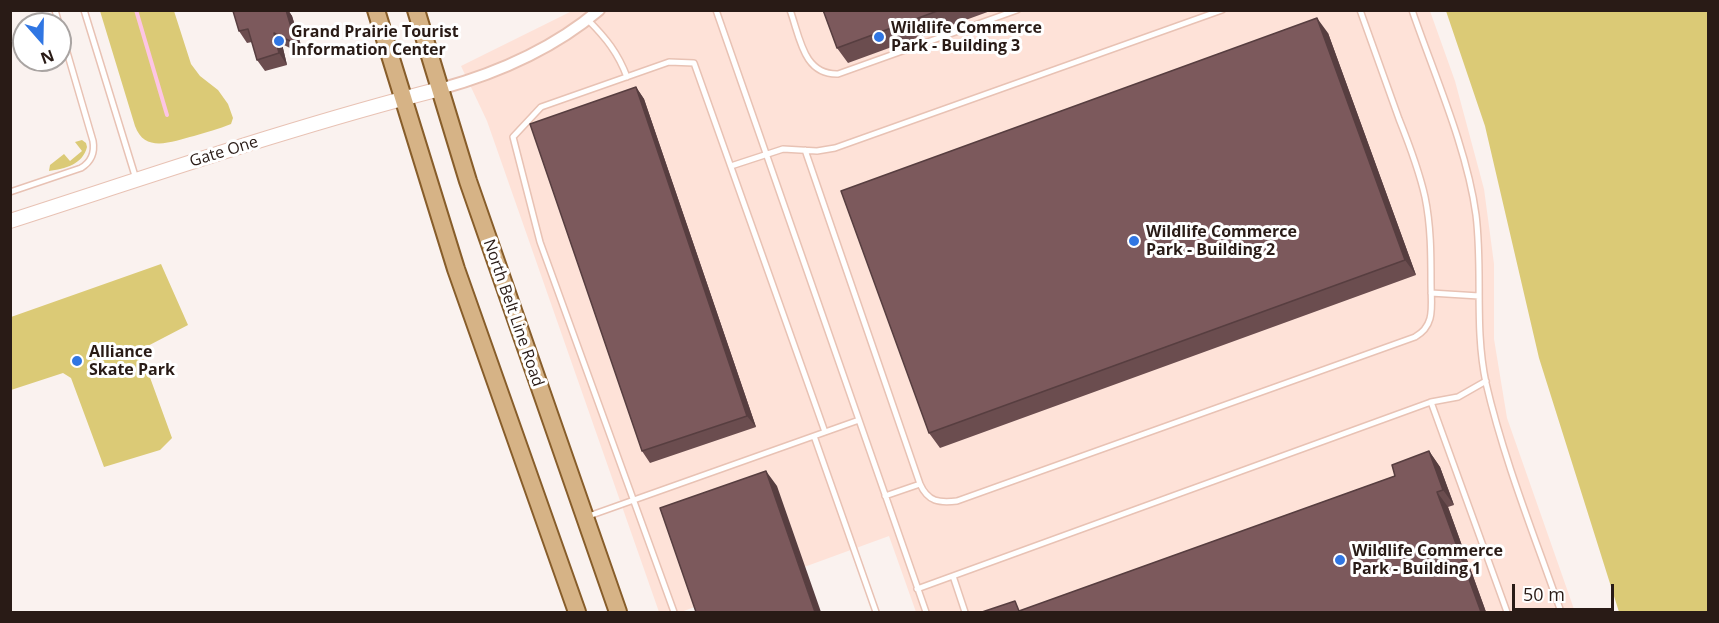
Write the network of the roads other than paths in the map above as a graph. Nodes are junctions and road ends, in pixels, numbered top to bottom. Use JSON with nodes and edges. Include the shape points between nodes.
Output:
{"nodes":[{"id":1,"x":84,"y":10,"type":"edge"},
{"id":2,"x":376,"y":10,"type":"edge"},
{"id":3,"x":416,"y":10,"type":"edge"},
{"id":4,"x":599,"y":10,"type":"edge"},
{"id":5,"x":716,"y":10,"type":"edge"},
{"id":6,"x":790,"y":10,"type":"edge"},
{"id":7,"x":1017,"y":10,"type":"edge"},
{"id":8,"x":1222,"y":10,"type":"edge"},
{"id":9,"x":1360,"y":10,"type":"edge"},
{"id":10,"x":1412,"y":10,"type":"edge"},
{"id":11,"x":588,"y":20,"type":"junction"},
{"id":12,"x":72,"y":68,"type":"edge"},
{"id":13,"x":627,"y":77,"type":"junction"},
{"id":14,"x":440,"y":89,"type":"junction"},
{"id":15,"x":404,"y":98,"type":"junction"},
{"id":16,"x":805,"y":150,"type":"junction"},
{"id":17,"x":768,"y":154,"type":"junction"},
{"id":18,"x":731,"y":166,"type":"junction"},
{"id":19,"x":136,"y":180,"type":"junction"},
{"id":20,"x":10,"y":192,"type":"edge"},
{"id":21,"x":10,"y":221,"type":"edge"},
{"id":22,"x":1431,"y":293,"type":"junction"},
{"id":23,"x":1479,"y":296,"type":"junction"},
{"id":24,"x":1486,"y":381,"type":"junction"},
{"id":25,"x":1431,"y":402,"type":"junction"},
{"id":26,"x":859,"y":420,"type":"junction"},
{"id":27,"x":825,"y":432,"type":"junction"},
{"id":28,"x":814,"y":436,"type":"junction"},
{"id":29,"x":920,"y":484,"type":"junction"},
{"id":30,"x":885,"y":496,"type":"junction"},
{"id":31,"x":634,"y":500,"type":"junction"},
{"id":32,"x":584,"y":518,"type":"junction"},
{"id":33,"x":953,"y":576,"type":"junction"},
{"id":34,"x":917,"y":589,"type":"junction"},
{"id":35,"x":577,"y":612,"type":"edge"},
{"id":36,"x":618,"y":612,"type":"edge"},
{"id":37,"x":674,"y":612,"type":"edge"},
{"id":38,"x":876,"y":612,"type":"edge"},
{"id":39,"x":926,"y":612,"type":"edge"},
{"id":40,"x":965,"y":612,"type":"edge"},
{"id":41,"x":1507,"y":612,"type":"edge"},
{"id":42,"x":1561,"y":612,"type":"edge"}],
"edges":[{"from":1,"to":19,"type":"lane"},
{"from":2,"to":15,"type":"main road"},
{"from":3,"to":14,"type":"main road","name":"North Belt Line Road"},
{"from":4,"to":11,"type":"street"},
{"from":5,"to":17,"type":"lane"},
{"from":6,"to":7,"type":"lane","via":[[810,63],[821,73],[831,75]]},
{"from":8,"to":16,"type":"lane","via":[[835,148]]},
{"from":9,"to":22,"type":"lane","via":[[1425,198],[1430,228]]},
{"from":10,"to":23,"type":"lane","via":[[1469,180],[1478,234]]},
{"from":11,"to":13,"type":"lane","via":[[611,43]]},
{"from":11,"to":14,"type":"street","via":[[527,58]]},
{"from":12,"to":20,"type":"lane","via":[[94,146],[89,162]]},
{"from":13,"to":18,"type":"lane","via":[[669,62],[694,63]]},
{"from":13,"to":31,"type":"lane","via":[[541,107],[513,137],[540,242]]},
{"from":14,"to":15,"type":"street","name":"Gate One"},
{"from":14,"to":32,"type":"main road","name":"North Belt Line Road","via":[[487,239]]},
{"from":15,"to":19,"type":"street","name":"Gate One"},
{"from":15,"to":35,"type":"main road","via":[[456,269]]},
{"from":16,"to":17,"type":"lane","via":[[783,149]]},
{"from":16,"to":29,"type":"lane"},
{"from":17,"to":18,"type":"lane"},
{"from":17,"to":26,"type":"lane"},
{"from":18,"to":27,"type":"lane"},
{"from":19,"to":21,"type":"street","name":"Gate One"},
{"from":22,"to":23,"type":"lane"},
{"from":22,"to":29,"type":"lane","via":[[1428,327],[1415,338],[957,501],[932,500]]},
{"from":23,"to":24,"type":"lane","via":[[1480,350]]},
{"from":24,"to":25,"type":"lane","via":[[1458,397]]},
{"from":24,"to":42,"type":"lane","via":[[1498,429]]},
{"from":25,"to":33,"type":"lane"},
{"from":25,"to":41,"type":"lane"},
{"from":26,"to":27,"type":"lane"},
{"from":26,"to":30,"type":"lane"},
{"from":27,"to":28,"type":"lane"},
{"from":28,"to":31,"type":"lane"},
{"from":28,"to":38,"type":"lane"},
{"from":29,"to":30,"type":"lane"},
{"from":30,"to":34,"type":"lane"},
{"from":31,"to":32,"type":"lane"},
{"from":31,"to":37,"type":"lane"},
{"from":32,"to":36,"type":"main road","name":"North Belt Line Road"},
{"from":33,"to":34,"type":"lane"},
{"from":33,"to":40,"type":"lane"},
{"from":34,"to":39,"type":"lane"}]}
